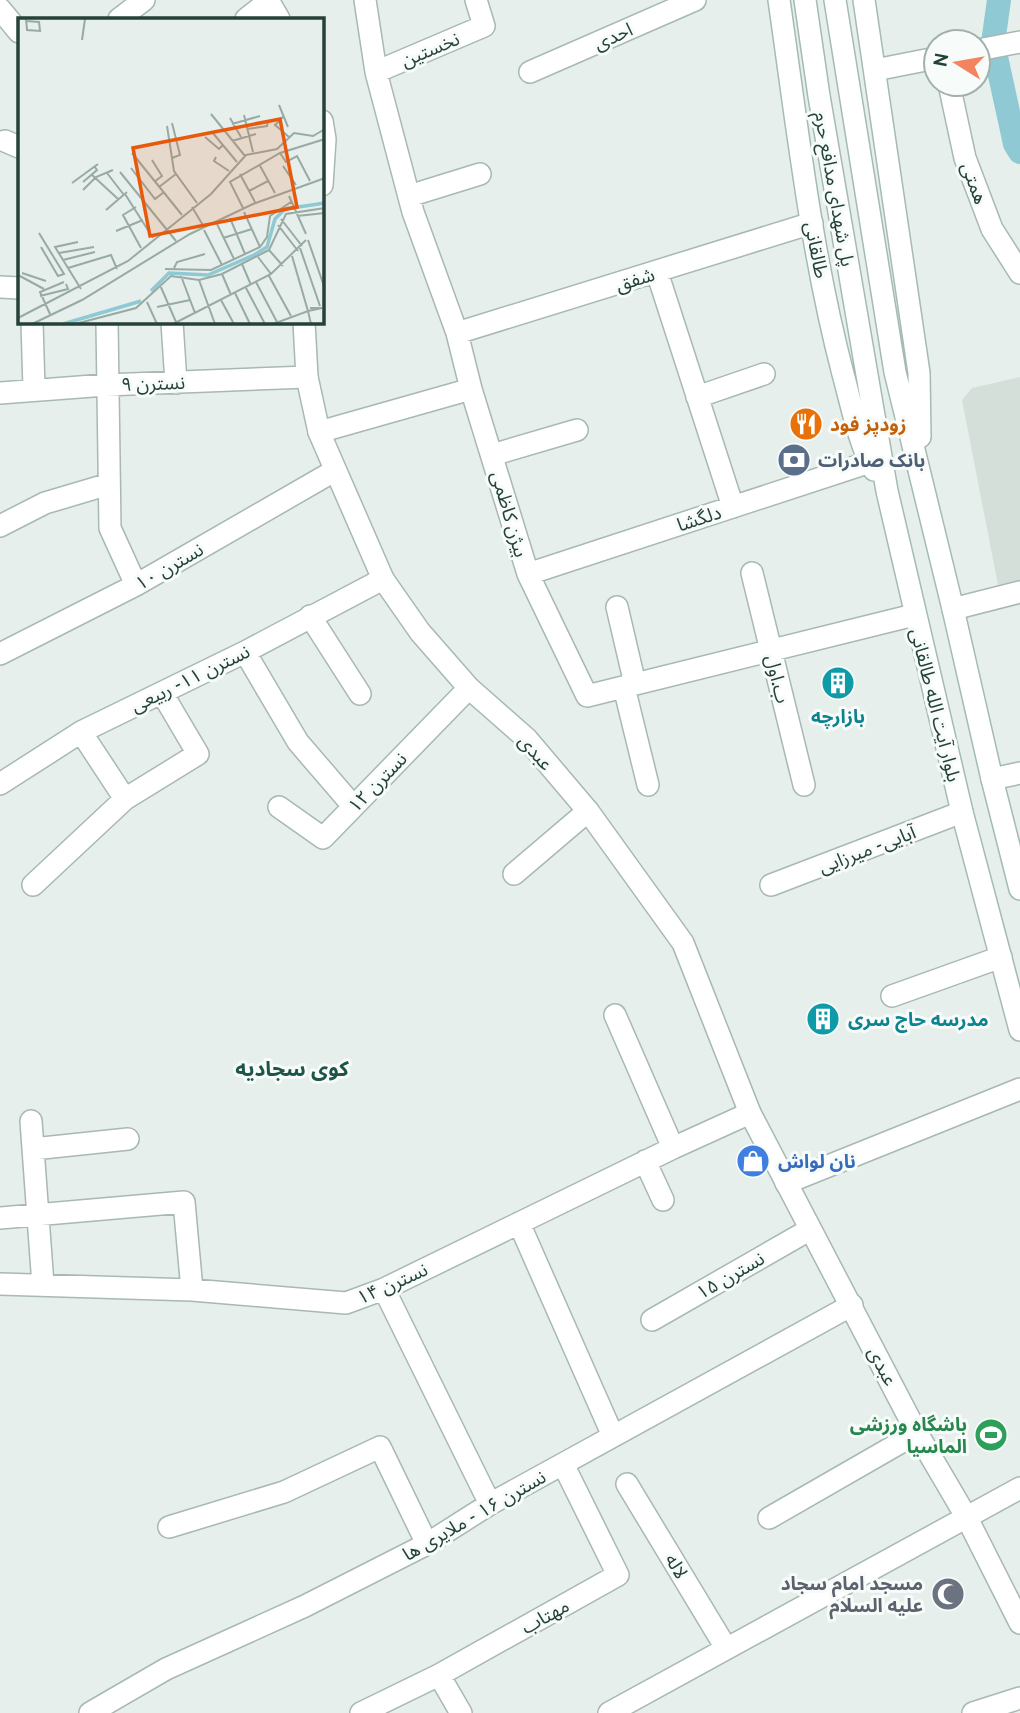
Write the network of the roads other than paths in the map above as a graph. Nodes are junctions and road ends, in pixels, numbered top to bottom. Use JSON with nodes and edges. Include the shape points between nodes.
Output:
{"nodes":[{"id":1,"x":144,"y":0,"type":"edge"},
{"id":2,"x":365,"y":0,"type":"edge"},
{"id":3,"x":475,"y":0,"type":"edge"},
{"id":4,"x":695,"y":0,"type":"edge"},
{"id":5,"x":779,"y":0,"type":"edge"},
{"id":6,"x":805,"y":0,"type":"edge"},
{"id":7,"x":835,"y":0,"type":"edge"},
{"id":8,"x":864,"y":0,"type":"edge"},
{"id":9,"x":272,"y":7,"type":"edge"},
{"id":10,"x":0,"y":9,"type":"edge"},
{"id":11,"x":120,"y":18,"type":"edge"},
{"id":12,"x":248,"y":18,"type":"edge"},
{"id":13,"x":18,"y":31,"type":"edge"},
{"id":14,"x":1017,"y":42,"type":"edge"},
{"id":15,"x":992,"y":47,"type":"edge"},
{"id":16,"x":922,"y":61,"type":"edge"},
{"id":17,"x":875,"y":70,"type":"junction"},
{"id":18,"x":376,"y":72,"type":"junction"},
{"id":19,"x":530,"y":72,"type":"dead end"},
{"id":20,"x":952,"y":98,"type":"edge"},
{"id":21,"x":324,"y":133,"type":"edge"},
{"id":22,"x":324,"y":153,"type":"edge"},
{"id":23,"x":480,"y":174,"type":"dead end"},
{"id":24,"x":409,"y":196,"type":"junction"},
{"id":25,"x":812,"y":223,"type":"junction"},
{"id":26,"x":657,"y":272,"type":"junction"},
{"id":27,"x":1020,"y":273,"type":"edge"},
{"id":28,"x":0,"y":287,"type":"edge"},
{"id":29,"x":18,"y":288,"type":"edge"},
{"id":30,"x":32,"y":324,"type":"edge"},
{"id":31,"x":107,"y":324,"type":"edge"},
{"id":32,"x":172,"y":324,"type":"edge"},
{"id":33,"x":304,"y":324,"type":"edge"},
{"id":34,"x":457,"y":333,"type":"junction"},
{"id":35,"x":895,"y":372,"type":"joint"},
{"id":36,"x":764,"y":374,"type":"dead end"},
{"id":37,"x":307,"y":377,"type":"junction"},
{"id":38,"x":868,"y":377,"type":"joint"},
{"id":39,"x":176,"y":383,"type":"junction"},
{"id":40,"x":106,"y":385,"type":"junction"},
{"id":41,"x":471,"y":388,"type":"junction"},
{"id":42,"x":34,"y":389,"type":"junction"},
{"id":43,"x":0,"y":393,"type":"edge"},
{"id":44,"x":697,"y":397,"type":"junction"},
{"id":45,"x":577,"y":430,"type":"dead end"},
{"id":46,"x":319,"y":432,"type":"junction"},
{"id":47,"x":492,"y":455,"type":"junction"},
{"id":48,"x":870,"y":462,"type":"junction"},
{"id":49,"x":334,"y":471,"type":"junction"},
{"id":50,"x":920,"y":478,"type":"junction"},
{"id":51,"x":109,"y":484,"type":"junction"},
{"id":52,"x":887,"y":491,"type":"junction"},
{"id":53,"x":733,"y":507,"type":"junction"},
{"id":54,"x":0,"y":526,"type":"edge"},
{"id":55,"x":752,"y":573,"type":"dead end"},
{"id":56,"x":528,"y":574,"type":"junction"},
{"id":57,"x":383,"y":579,"type":"junction"},
{"id":58,"x":136,"y":585,"type":"junction"},
{"id":59,"x":1020,"y":592,"type":"edge"},
{"id":60,"x":617,"y":607,"type":"dead end"},
{"id":61,"x":953,"y":609,"type":"junction"},
{"id":62,"x":914,"y":615,"type":"junction"},
{"id":63,"x":310,"y":616,"type":"junction"},
{"id":64,"x":771,"y":651,"type":"junction"},
{"id":65,"x":245,"y":652,"type":"junction"},
{"id":66,"x":0,"y":654,"type":"edge"},
{"id":67,"x":630,"y":686,"type":"junction"},
{"id":68,"x":469,"y":688,"type":"junction"},
{"id":69,"x":162,"y":693,"type":"junction"},
{"id":70,"x":360,"y":694,"type":"dead end"},
{"id":71,"x":81,"y":732,"type":"junction"},
{"id":72,"x":1020,"y":773,"type":"edge"},
{"id":73,"x":992,"y":779,"type":"junction"},
{"id":74,"x":0,"y":784,"type":"edge"},
{"id":75,"x":648,"y":785,"type":"dead end"},
{"id":76,"x":804,"y":785,"type":"dead end"},
{"id":77,"x":125,"y":799,"type":"junction"},
{"id":78,"x":353,"y":806,"type":"junction"},
{"id":79,"x":279,"y":807,"type":"dead end"},
{"id":80,"x":588,"y":811,"type":"junction"},
{"id":81,"x":962,"y":812,"type":"junction"},
{"id":82,"x":514,"y":874,"type":"dead end"},
{"id":83,"x":33,"y":885,"type":"dead end"},
{"id":84,"x":771,"y":885,"type":"dead end"},
{"id":85,"x":1020,"y":889,"type":"edge"},
{"id":86,"x":1001,"y":957,"type":"junction"},
{"id":87,"x":892,"y":996,"type":"dead end"},
{"id":88,"x":615,"y":1015,"type":"dead end"},
{"id":89,"x":1020,"y":1030,"type":"edge"},
{"id":90,"x":1020,"y":1090,"type":"edge"},
{"id":91,"x":750,"y":1113,"type":"junction"},
{"id":92,"x":31,"y":1121,"type":"dead end"},
{"id":93,"x":128,"y":1139,"type":"dead end"},
{"id":94,"x":673,"y":1147,"type":"junction"},
{"id":95,"x":33,"y":1149,"type":"junction"},
{"id":96,"x":645,"y":1161,"type":"junction"},
{"id":97,"x":786,"y":1183,"type":"junction"},
{"id":98,"x":663,"y":1200,"type":"dead end"},
{"id":99,"x":37,"y":1214,"type":"junction"},
{"id":100,"x":0,"y":1218,"type":"edge"},
{"id":101,"x":519,"y":1223,"type":"junction"},
{"id":102,"x":809,"y":1230,"type":"junction"},
{"id":103,"x":0,"y":1284,"type":"edge"},
{"id":104,"x":43,"y":1285,"type":"junction"},
{"id":105,"x":384,"y":1289,"type":"junction"},
{"id":106,"x":192,"y":1290,"type":"junction"},
{"id":107,"x":852,"y":1305,"type":"junction"},
{"id":108,"x":652,"y":1320,"type":"dead end"},
{"id":109,"x":917,"y":1433,"type":"junction"},
{"id":110,"x":613,"y":1436,"type":"junction"},
{"id":111,"x":563,"y":1464,"type":"junction"},
{"id":112,"x":627,"y":1484,"type":"dead end"},
{"id":113,"x":1020,"y":1488,"type":"edge"},
{"id":114,"x":489,"y":1504,"type":"junction"},
{"id":115,"x":769,"y":1518,"type":"dead end"},
{"id":116,"x":967,"y":1518,"type":"junction"},
{"id":117,"x":169,"y":1527,"type":"dead end"},
{"id":118,"x":427,"y":1544,"type":"junction"},
{"id":119,"x":1020,"y":1623,"type":"edge"},
{"id":120,"x":726,"y":1648,"type":"junction"},
{"id":121,"x":439,"y":1675,"type":"junction"},
{"id":122,"x":1020,"y":1698,"type":"edge"},
{"id":123,"x":90,"y":1713,"type":"edge"},
{"id":124,"x":361,"y":1713,"type":"edge"},
{"id":125,"x":461,"y":1713,"type":"edge"},
{"id":126,"x":609,"y":1713,"type":"edge"},
{"id":127,"x":973,"y":1713,"type":"edge"}],
"edges":[{"from":1,"to":11,"type":"street"},
{"from":2,"to":18,"type":"street","name":"بیژن کاظمی"},
{"from":3,"to":18,"type":"street","name":"نخستین","via":[[484,26]]},
{"from":4,"to":19,"type":"street","name":"احدی"},
{"from":5,"to":25,"type":"street","name":"طالقانی"},
{"from":6,"to":38,"type":"street","name":"پل شهدای مدافع حرم"},
{"from":7,"to":35,"type":"street","name":"پل شهدای مدافع حرم"},
{"from":8,"to":17,"type":"street"},
{"from":9,"to":12,"type":"street"},
{"from":10,"to":13,"type":"street"},
{"from":14,"to":15,"type":"street"},
{"from":16,"to":17,"type":"street"},
{"from":17,"to":50,"type":"street","via":[[919,373]]},
{"from":18,"to":24,"type":"street","name":"بیژن کاظمی"},
{"from":20,"to":27,"type":"street","name":"همتی","via":[[970,170],[992,229]]},
{"from":21,"to":22,"type":"street"},
{"from":23,"to":24,"type":"street"},
{"from":24,"to":34,"type":"street","name":"بیژن کاظمی"},
{"from":25,"to":26,"type":"street","name":"شفق"},
{"from":25,"to":48,"type":"street","name":"طالقانی","via":[[835,345]]},
{"from":26,"to":34,"type":"street","name":"شفق"},
{"from":26,"to":44,"type":"street"},
{"from":28,"to":29,"type":"street"},
{"from":30,"to":42,"type":"street"},
{"from":31,"to":40,"type":"street"},
{"from":32,"to":39,"type":"street"},
{"from":33,"to":37,"type":"street","name":"عبدی"},
{"from":34,"to":41,"type":"street","name":"بیژن کاظمی"},
{"from":35,"to":50,"type":"street","name":"بلوار آیت الله طالقانی"},
{"from":36,"to":44,"type":"street"},
{"from":37,"to":39,"type":"street","name":"نسترن ۹"},
{"from":37,"to":46,"type":"street","name":"عبدی"},
{"from":38,"to":52,"type":"street","name":"بلوار آیت الله طالقانی"},
{"from":39,"to":40,"type":"street","name":"نسترن ۹"},
{"from":40,"to":42,"type":"street","name":"نسترن ۹"},
{"from":40,"to":51,"type":"street"},
{"from":41,"to":46,"type":"street"},
{"from":41,"to":47,"type":"street","name":"بیژن کاظمی"},
{"from":42,"to":43,"type":"street","name":"نسترن ۹"},
{"from":44,"to":53,"type":"street"},
{"from":45,"to":47,"type":"street"},
{"from":46,"to":49,"type":"street","name":"عبدی"},
{"from":47,"to":56,"type":"street","name":"بیژن کاظمی"},
{"from":48,"to":52,"type":"street","name":"طالقانی"},
{"from":48,"to":53,"type":"street","name":"دلگشا"},
{"from":49,"to":57,"type":"street","name":"عبدی"},
{"from":49,"to":58,"type":"street","name":"نسترن ۱۰"},
{"from":50,"to":61,"type":"street","name":"بلوار آیت الله طالقانی"},
{"from":51,"to":54,"type":"street","via":[[45,503]]},
{"from":51,"to":58,"type":"street","via":[[110,528]]},
{"from":52,"to":62,"type":"street","name":"بلوار آیت الله طالقانی"},
{"from":53,"to":56,"type":"street","name":"دلگشا"},
{"from":55,"to":64,"type":"street","name":"ب.اول"},
{"from":56,"to":67,"type":"street","name":"بیژن کاظمی","via":[[587,696]]},
{"from":57,"to":63,"type":"street","name":"نسترن ۱۱- ربیعی"},
{"from":57,"to":68,"type":"street","name":"عبدی","via":[[420,632]]},
{"from":58,"to":66,"type":"street","name":"نسترن ۱۰"},
{"from":59,"to":61,"type":"street"},
{"from":60,"to":67,"type":"street"},
{"from":61,"to":73,"type":"street","name":"بلوار آیت الله طالقانی"},
{"from":62,"to":64,"type":"street","name":"بیژن کاظمی"},
{"from":62,"to":81,"type":"street","name":"بلوار آیت الله طالقانی"},
{"from":63,"to":65,"type":"street","name":"نسترن ۱۱- ربیعی"},
{"from":63,"to":70,"type":"street"},
{"from":64,"to":67,"type":"street","name":"بیژن کاظمی"},
{"from":64,"to":76,"type":"street","name":"ب.اول"},
{"from":65,"to":69,"type":"street","name":"نسترن ۱۱- ربیعی"},
{"from":65,"to":78,"type":"street","via":[[298,742]]},
{"from":67,"to":75,"type":"street"},
{"from":68,"to":78,"type":"street","name":"نسترن ۱۲"},
{"from":68,"to":80,"type":"street","name":"عبدی","via":[[527,739]]},
{"from":69,"to":71,"type":"street","name":"نسترن ۱۱- ربیعی"},
{"from":69,"to":77,"type":"street","via":[[198,754]]},
{"from":71,"to":74,"type":"street","name":"نسترن ۱۱- ربیعی"},
{"from":71,"to":77,"type":"street"},
{"from":72,"to":73,"type":"street"},
{"from":73,"to":85,"type":"street","name":"بلوار آیت الله طالقانی"},
{"from":77,"to":83,"type":"street"},
{"from":78,"to":79,"type":"street","name":"نسترن ۱۲","via":[[323,838]]},
{"from":80,"to":82,"type":"street"},
{"from":80,"to":91,"type":"street","name":"عبدی","via":[[683,943]]},
{"from":81,"to":84,"type":"street","name":"آبایی- میرزایی"},
{"from":81,"to":86,"type":"street","name":"بلوار آیت الله طالقانی"},
{"from":86,"to":87,"type":"street"},
{"from":86,"to":89,"type":"street","name":"بلوار آیت الله طالقانی"},
{"from":88,"to":94,"type":"street"},
{"from":90,"to":97,"type":"street"},
{"from":91,"to":94,"type":"street","name":"نسترن ۱۴"},
{"from":91,"to":97,"type":"street","name":"عبدی"},
{"from":92,"to":95,"type":"street"},
{"from":93,"to":95,"type":"street"},
{"from":94,"to":96,"type":"street","name":"نسترن ۱۴"},
{"from":95,"to":99,"type":"street"},
{"from":96,"to":98,"type":"street"},
{"from":96,"to":101,"type":"street","name":"نسترن ۱۴"},
{"from":97,"to":102,"type":"street","name":"عبدی"},
{"from":99,"to":100,"type":"street"},
{"from":99,"to":104,"type":"street"},
{"from":99,"to":106,"type":"street","via":[[184,1202]]},
{"from":101,"to":105,"type":"street","name":"نسترن ۱۴"},
{"from":101,"to":110,"type":"street"},
{"from":102,"to":107,"type":"street","name":"عبدی"},
{"from":102,"to":108,"type":"street","name":"نسترن ۱۵"},
{"from":103,"to":104,"type":"street","name":"نسترن ۱۴"},
{"from":104,"to":106,"type":"street","name":"نسترن ۱۴"},
{"from":105,"to":106,"type":"street","name":"نسترن ۱۴","via":[[346,1303]]},
{"from":105,"to":114,"type":"street"},
{"from":107,"to":109,"type":"street","name":"عبدی"},
{"from":107,"to":110,"type":"street","name":"نسترن ۱۶ - ملایری ها"},
{"from":109,"to":115,"type":"street"},
{"from":109,"to":116,"type":"street","name":"عبدی"},
{"from":110,"to":111,"type":"street","name":"نسترن ۱۶ - ملایری ها"},
{"from":111,"to":114,"type":"street","name":"نسترن ۱۶ - ملایری ها"},
{"from":111,"to":121,"type":"street","name":"مهتاب","via":[[618,1575]]},
{"from":112,"to":120,"type":"street","name":"لاله"},
{"from":113,"to":116,"type":"street"},
{"from":114,"to":118,"type":"street","name":"نسترن ۱۶ - ملایری ها"},
{"from":116,"to":119,"type":"street","name":"عبدی"},
{"from":116,"to":120,"type":"street"},
{"from":117,"to":118,"type":"street","via":[[284,1492],[380,1447]]},
{"from":118,"to":123,"type":"street","name":"نسترن ۱۶ - ملایری ها","via":[[166,1669]]},
{"from":120,"to":126,"type":"street"},
{"from":121,"to":124,"type":"street","name":"مهتاب"},
{"from":121,"to":125,"type":"street"},
{"from":122,"to":127,"type":"street"}]}
